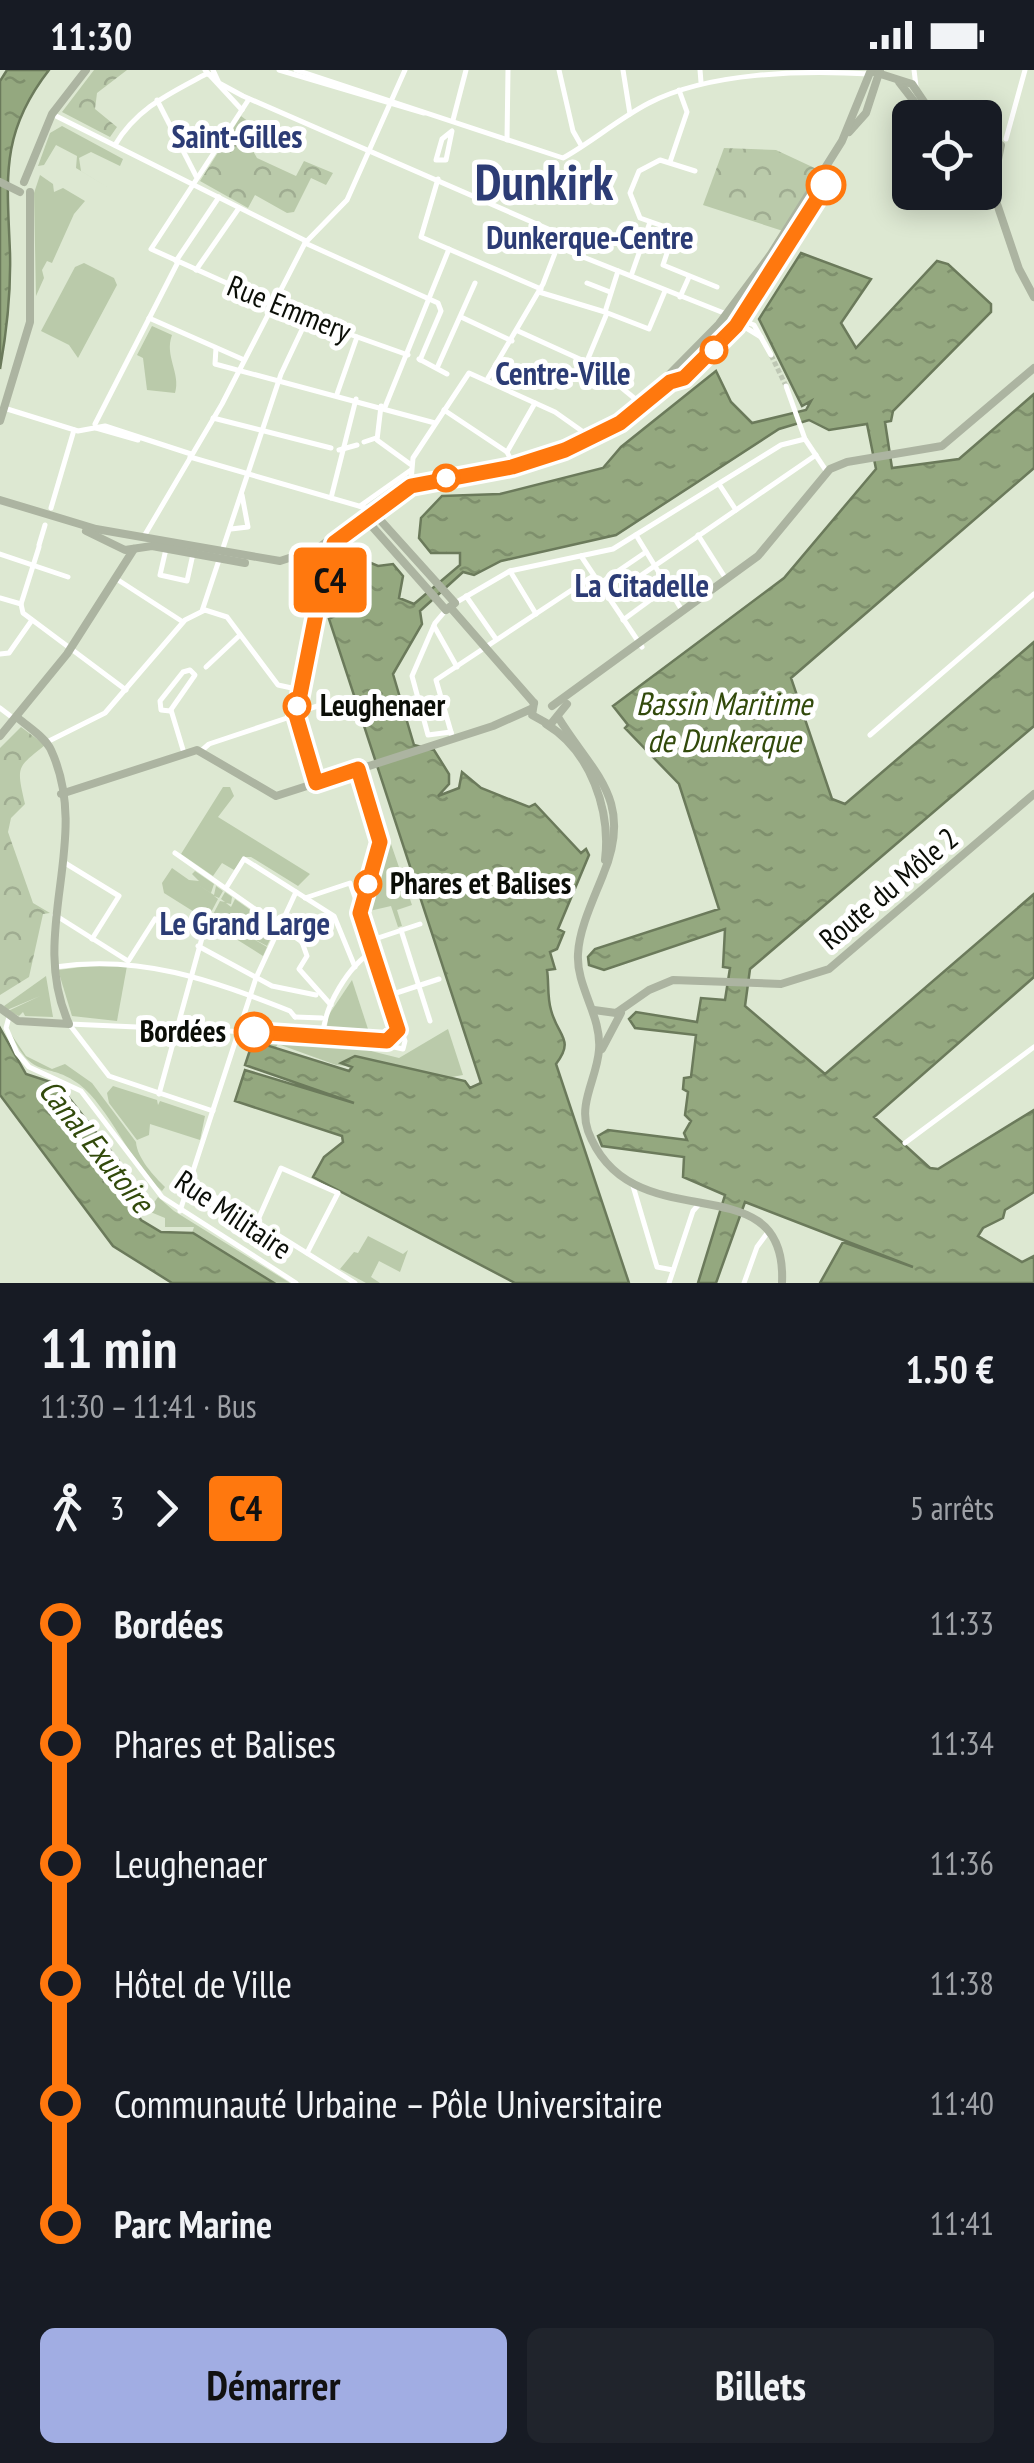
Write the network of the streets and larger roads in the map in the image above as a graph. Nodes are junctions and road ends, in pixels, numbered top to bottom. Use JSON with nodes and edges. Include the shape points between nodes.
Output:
{"nodes":[{"id":1,"x":86,"y":70,"type":"edge"},
{"id":2,"x":279,"y":70,"type":"edge"},
{"id":3,"x":296,"y":70,"type":"edge"},
{"id":4,"x":405,"y":70,"type":"edge"},
{"id":5,"x":466,"y":70,"type":"edge"},
{"id":6,"x":508,"y":70,"type":"edge"},
{"id":7,"x":560,"y":70,"type":"edge"},
{"id":8,"x":623,"y":70,"type":"edge"},
{"id":9,"x":700,"y":70,"type":"edge"},
{"id":10,"x":771,"y":70,"type":"edge"},
{"id":11,"x":914,"y":70,"type":"edge"},
{"id":12,"x":1025,"y":70,"type":"edge"},
{"id":13,"x":209,"y":72,"type":"edge"},
{"id":14,"x":874,"y":72,"type":"edge"},
{"id":15,"x":701,"y":82,"type":"junction"},
{"id":16,"x":912,"y":89,"type":"junction"},
{"id":17,"x":679,"y":90,"type":"junction"},
{"id":18,"x":250,"y":99,"type":"junction"},
{"id":19,"x":157,"y":100,"type":"junction"},
{"id":20,"x":918,"y":100,"type":"edge"},
{"id":21,"x":921,"y":100,"type":"edge"},
{"id":22,"x":393,"y":101,"type":"junction"},
{"id":23,"x":242,"y":110,"type":"junction"},
{"id":24,"x":52,"y":114,"type":"junction"},
{"id":25,"x":630,"y":114,"type":"junction"},
{"id":26,"x":453,"y":124,"type":"junction"},
{"id":27,"x":508,"y":140,"type":"junction"},
{"id":28,"x":1004,"y":143,"type":"joint"},
{"id":29,"x":115,"y":145,"type":"junction"},
{"id":30,"x":580,"y":145,"type":"junction"},
{"id":31,"x":368,"y":150,"type":"junction"},
{"id":32,"x":670,"y":162,"type":"junction"},
{"id":33,"x":695,"y":171,"type":"dead end"},
{"id":34,"x":196,"y":176,"type":"junction"},
{"id":35,"x":0,"y":180,"type":"edge"},
{"id":36,"x":438,"y":180,"type":"junction"},
{"id":37,"x":191,"y":183,"type":"junction"},
{"id":38,"x":21,"y":187,"type":"junction"},
{"id":39,"x":219,"y":197,"type":"junction"},
{"id":40,"x":239,"y":208,"type":"junction"},
{"id":41,"x":650,"y":222,"type":"junction"},
{"id":42,"x":678,"y":232,"type":"dead end"},
{"id":43,"x":306,"y":242,"type":"junction"},
{"id":44,"x":558,"y":247,"type":"junction"},
{"id":45,"x":669,"y":247,"type":"dead end"},
{"id":46,"x":450,"y":249,"type":"junction"},
{"id":47,"x":177,"y":261,"type":"junction"},
{"id":48,"x":196,"y":270,"type":"junction"},
{"id":49,"x":618,"y":271,"type":"junction"},
{"id":50,"x":631,"y":276,"type":"junction"},
{"id":51,"x":689,"y":276,"type":"junction"},
{"id":52,"x":476,"y":283,"type":"dead end"},
{"id":53,"x":587,"y":283,"type":"dead end"},
{"id":54,"x":717,"y":287,"type":"dead end"},
{"id":55,"x":666,"y":290,"type":"junction"},
{"id":56,"x":540,"y":291,"type":"junction"},
{"id":57,"x":610,"y":292,"type":"junction"},
{"id":58,"x":680,"y":297,"type":"junction"},
{"id":59,"x":1034,"y":297,"type":"edge"},
{"id":60,"x":428,"y":298,"type":"junction"},
{"id":61,"x":272,"y":304,"type":"junction"},
{"id":62,"x":606,"y":312,"type":"junction"},
{"id":63,"x":461,"y":317,"type":"junction"},
{"id":64,"x":149,"y":318,"type":"junction"},
{"id":65,"x":308,"y":320,"type":"junction"},
{"id":66,"x":734,"y":320,"type":"junction"},
{"id":67,"x":518,"y":331,"type":"junction"},
{"id":68,"x":357,"y":337,"type":"junction"},
{"id":69,"x":512,"y":342,"type":"junction"},
{"id":70,"x":216,"y":348,"type":"junction"},
{"id":71,"x":406,"y":354,"type":"junction"},
{"id":72,"x":771,"y":355,"type":"tunnel mouth"},
{"id":73,"x":243,"y":360,"type":"junction"},
{"id":74,"x":587,"y":361,"type":"junction"},
{"id":75,"x":437,"y":368,"type":"junction"},
{"id":76,"x":1034,"y":368,"type":"edge"},
{"id":77,"x":239,"y":369,"type":"junction"},
{"id":78,"x":488,"y":378,"type":"junction"},
{"id":79,"x":280,"y":379,"type":"junction"},
{"id":80,"x":461,"y":384,"type":"junction"},
{"id":81,"x":786,"y":386,"type":"tunnel mouth"},
{"id":82,"x":337,"y":394,"type":"junction"},
{"id":83,"x":356,"y":400,"type":"junction"},
{"id":84,"x":535,"y":403,"type":"junction"},
{"id":85,"x":641,"y":404,"type":"junction"},
{"id":86,"x":383,"y":407,"type":"junction"},
{"id":87,"x":4,"y":408,"type":"junction"},
{"id":88,"x":444,"y":410,"type":"junction"},
{"id":89,"x":213,"y":418,"type":"junction"},
{"id":90,"x":0,"y":421,"type":"edge"},
{"id":91,"x":435,"y":423,"type":"junction"},
{"id":92,"x":94,"y":427,"type":"junction"},
{"id":93,"x":74,"y":430,"type":"junction"},
{"id":94,"x":262,"y":431,"type":"junction"},
{"id":95,"x":590,"y":437,"type":"junction"},
{"id":96,"x":376,"y":438,"type":"junction"},
{"id":97,"x":806,"y":439,"type":"junction"},
{"id":98,"x":331,"y":448,"type":"dead end"},
{"id":99,"x":341,"y":451,"type":"junction"},
{"id":100,"x":507,"y":452,"type":"junction"},
{"id":101,"x":816,"y":455,"type":"junction"},
{"id":102,"x":190,"y":456,"type":"junction"},
{"id":103,"x":512,"y":465,"type":"junction"},
{"id":104,"x":827,"y":472,"type":"junction"},
{"id":105,"x":247,"y":476,"type":"junction"},
{"id":106,"x":408,"y":477,"type":"junction"},
{"id":107,"x":718,"y":484,"type":"junction"},
{"id":108,"x":241,"y":494,"type":"junction"},
{"id":109,"x":330,"y":499,"type":"junction"},
{"id":110,"x":0,"y":502,"type":"edge"},
{"id":111,"x":51,"y":508,"type":"dead end"},
{"id":112,"x":736,"y":510,"type":"junction"},
{"id":113,"x":366,"y":512,"type":"junction"},
{"id":114,"x":45,"y":525,"type":"dead end"},
{"id":115,"x":231,"y":529,"type":"junction"},
{"id":116,"x":636,"y":535,"type":"junction"},
{"id":117,"x":698,"y":536,"type":"junction"},
{"id":118,"x":149,"y":541,"type":"junction"},
{"id":119,"x":329,"y":543,"type":"junction"},
{"id":120,"x":133,"y":549,"type":"junction"},
{"id":121,"x":166,"y":549,"type":"junction"},
{"id":122,"x":195,"y":551,"type":"junction"},
{"id":123,"x":646,"y":552,"type":"junction"},
{"id":124,"x":0,"y":554,"type":"edge"},
{"id":125,"x":221,"y":556,"type":"junction"},
{"id":126,"x":581,"y":556,"type":"junction"},
{"id":127,"x":34,"y":564,"type":"junction"},
{"id":128,"x":654,"y":565,"type":"junction"},
{"id":129,"x":510,"y":572,"type":"junction"},
{"id":130,"x":593,"y":576,"type":"junction"},
{"id":131,"x":68,"y":578,"type":"dead end"},
{"id":132,"x":115,"y":578,"type":"junction"},
{"id":133,"x":727,"y":579,"type":"junction"},
{"id":134,"x":598,"y":584,"type":"junction"},
{"id":135,"x":668,"y":586,"type":"junction"},
{"id":136,"x":1034,"y":594,"type":"edge"},
{"id":137,"x":466,"y":596,"type":"junction"},
{"id":138,"x":0,"y":598,"type":"edge"},
{"id":139,"x":608,"y":598,"type":"junction"},
{"id":140,"x":21,"y":604,"type":"junction"},
{"id":141,"x":451,"y":607,"type":"junction"},
{"id":142,"x":202,"y":611,"type":"junction"},
{"id":143,"x":684,"y":612,"type":"junction"},
{"id":144,"x":536,"y":614,"type":"junction"},
{"id":145,"x":32,"y":620,"type":"junction"},
{"id":146,"x":623,"y":620,"type":"junction"},
{"id":147,"x":183,"y":622,"type":"junction"},
{"id":148,"x":434,"y":625,"type":"junction"},
{"id":149,"x":240,"y":635,"type":"junction"},
{"id":150,"x":497,"y":640,"type":"junction"},
{"id":151,"x":643,"y":643,"type":"junction"},
{"id":152,"x":72,"y":647,"type":"junction"},
{"id":153,"x":486,"y":648,"type":"junction"},
{"id":154,"x":0,"y":654,"type":"edge"},
{"id":155,"x":456,"y":666,"type":"junction"},
{"id":156,"x":206,"y":667,"type":"dead end"},
{"id":157,"x":126,"y":690,"type":"junction"},
{"id":158,"x":301,"y":690,"type":"junction"},
{"id":159,"x":339,"y":699,"type":"dead end"},
{"id":160,"x":0,"y":708,"type":"edge"},
{"id":161,"x":171,"y":710,"type":"junction"},
{"id":162,"x":533,"y":710,"type":"junction"},
{"id":163,"x":556,"y":712,"type":"junction"},
{"id":164,"x":296,"y":714,"type":"junction"},
{"id":165,"x":17,"y":719,"type":"junction"},
{"id":166,"x":546,"y":724,"type":"junction"},
{"id":167,"x":452,"y":735,"type":"junction"},
{"id":168,"x":870,"y":735,"type":"dead end"},
{"id":169,"x":0,"y":736,"type":"edge"},
{"id":170,"x":46,"y":743,"type":"junction"},
{"id":171,"x":201,"y":752,"type":"junction"},
{"id":172,"x":184,"y":753,"type":"junction"},
{"id":173,"x":358,"y":769,"type":"junction"},
{"id":174,"x":316,"y":783,"type":"junction"},
{"id":175,"x":61,"y":794,"type":"junction"},
{"id":176,"x":1034,"y":794,"type":"edge"},
{"id":177,"x":608,"y":811,"type":"junction"},
{"id":178,"x":175,"y":853,"type":"dead end"},
{"id":179,"x":64,"y":862,"type":"junction"},
{"id":180,"x":226,"y":888,"type":"junction"},
{"id":181,"x":296,"y":892,"type":"junction"},
{"id":182,"x":306,"y":898,"type":"junction"},
{"id":183,"x":360,"y":913,"type":"junction"},
{"id":184,"x":55,"y":915,"type":"junction"},
{"id":185,"x":420,"y":924,"type":"dead end"},
{"id":186,"x":278,"y":925,"type":"junction"},
{"id":187,"x":205,"y":927,"type":"dead end"},
{"id":188,"x":401,"y":930,"type":"junction"},
{"id":189,"x":174,"y":931,"type":"dead end"},
{"id":190,"x":92,"y":938,"type":"junction"},
{"id":191,"x":369,"y":941,"type":"junction"},
{"id":192,"x":198,"y":946,"type":"junction"},
{"id":193,"x":372,"y":951,"type":"junction"},
{"id":194,"x":128,"y":962,"type":"junction"},
{"id":195,"x":52,"y":967,"type":"junction"},
{"id":196,"x":355,"y":967,"type":"junction"},
{"id":197,"x":188,"y":974,"type":"junction"},
{"id":198,"x":256,"y":978,"type":"junction"},
{"id":199,"x":439,"y":979,"type":"dead end"},
{"id":200,"x":419,"y":986,"type":"junction"},
{"id":201,"x":250,"y":996,"type":"junction"},
{"id":202,"x":319,"y":996,"type":"junction"},
{"id":203,"x":388,"y":996,"type":"junction"},
{"id":204,"x":331,"y":1005,"type":"junction"},
{"id":205,"x":0,"y":1008,"type":"edge"},
{"id":206,"x":594,"y":1010,"type":"junction"},
{"id":207,"x":623,"y":1010,"type":"junction"},
{"id":208,"x":9,"y":1017,"type":"junction"},
{"id":209,"x":295,"y":1017,"type":"junction"},
{"id":210,"x":323,"y":1018,"type":"junction"},
{"id":211,"x":430,"y":1021,"type":"dead end"},
{"id":212,"x":69,"y":1024,"type":"junction"},
{"id":213,"x":398,"y":1028,"type":"junction"},
{"id":214,"x":175,"y":1029,"type":"junction"},
{"id":215,"x":239,"y":1031,"type":"junction"},
{"id":216,"x":295,"y":1034,"type":"junction"},
{"id":217,"x":323,"y":1035,"type":"junction"},
{"id":218,"x":379,"y":1041,"type":"junction"},
{"id":219,"x":1034,"y":1046,"type":"edge"},
{"id":220,"x":598,"y":1058,"type":"junction"},
{"id":221,"x":159,"y":1094,"type":"junction"},
{"id":222,"x":213,"y":1112,"type":"junction"},
{"id":223,"x":906,"y":1143,"type":"dead end"},
{"id":224,"x":634,"y":1186,"type":"junction"},
{"id":225,"x":188,"y":1188,"type":"junction"},
{"id":226,"x":683,"y":1201,"type":"junction"},
{"id":227,"x":703,"y":1201,"type":"junction"},
{"id":228,"x":180,"y":1211,"type":"junction"},
{"id":229,"x":692,"y":1214,"type":"junction"},
{"id":230,"x":257,"y":1222,"type":"junction"},
{"id":231,"x":769,"y":1232,"type":"junction"},
{"id":232,"x":307,"y":1253,"type":"junction"},
{"id":233,"x":673,"y":1270,"type":"junction"},
{"id":234,"x":296,"y":1283,"type":"edge"},
{"id":235,"x":355,"y":1283,"type":"edge"},
{"id":236,"x":669,"y":1283,"type":"edge"},
{"id":237,"x":744,"y":1283,"type":"edge"},
{"id":238,"x":782,"y":1283,"type":"edge"}],
"edges":[{"from":1,"to":24,"type":"street"},
{"from":2,"to":22,"type":"street"},
{"from":3,"to":22,"type":"street"},
{"from":4,"to":22,"type":"street"},
{"from":5,"to":26,"type":"street"},
{"from":6,"to":27,"type":"street"},
{"from":7,"to":30,"type":"street"},
{"from":8,"to":25,"type":"street"},
{"from":9,"to":15,"type":"street"},
{"from":10,"to":14,"type":"street"},
{"from":10,"to":15,"type":"street"},
{"from":11,"to":16,"type":"street"},
{"from":12,"to":28,"type":"street"},
{"from":13,"to":18,"type":"street"},
{"from":13,"to":19,"type":"street"},
{"from":13,"to":23,"type":"street"},
{"from":14,"to":16,"type":"street"},
{"from":14,"to":66,"type":"street","via":[[846,135]]},
{"from":15,"to":17,"type":"street"},
{"from":16,"to":20,"type":"street"},
{"from":16,"to":21,"type":"street"},
{"from":17,"to":25,"type":"street"},
{"from":17,"to":32,"type":"street","via":[[688,112]]},
{"from":18,"to":23,"type":"street"},
{"from":18,"to":31,"type":"street"},
{"from":19,"to":29,"type":"street","via":[[132,118]]},
{"from":19,"to":34,"type":"street"},
{"from":22,"to":26,"type":"street"},
{"from":22,"to":31,"type":"street"},
{"from":23,"to":34,"type":"street"},
{"from":24,"to":29,"type":"street"},
{"from":24,"to":38,"type":"street"},
{"from":25,"to":30,"type":"street"},
{"from":26,"to":26,"type":"street","via":[[442,139],[436,160],[445,160]]},
{"from":26,"to":27,"type":"street"},
{"from":27,"to":30,"type":"street","via":[[561,158]]},
{"from":28,"to":59,"type":"street","via":[[992,186]]},
{"from":29,"to":37,"type":"street"},
{"from":31,"to":36,"type":"street"},
{"from":31,"to":43,"type":"street","via":[[344,204]]},
{"from":32,"to":33,"type":"street"},
{"from":32,"to":41,"type":"street","via":[[638,171],[630,193],[640,217]]},
{"from":34,"to":37,"type":"street"},
{"from":35,"to":38,"type":"street"},
{"from":36,"to":44,"type":"street","via":[[562,235]]},
{"from":36,"to":46,"type":"street","via":[[421,230],[423,238]]},
{"from":37,"to":39,"type":"street"},
{"from":37,"to":47,"type":"street","via":[[150,244]]},
{"from":38,"to":87,"type":"street","via":[[29,218],[30,322]]},
{"from":39,"to":40,"type":"street"},
{"from":39,"to":47,"type":"street"},
{"from":40,"to":43,"type":"street"},
{"from":40,"to":48,"type":"street"},
{"from":41,"to":42,"type":"street"},
{"from":41,"to":50,"type":"street"},
{"from":43,"to":60,"type":"street"},
{"from":43,"to":61,"type":"street"},
{"from":44,"to":49,"type":"street"},
{"from":44,"to":56,"type":"street"},
{"from":45,"to":51,"type":"street","via":[[663,265]]},
{"from":46,"to":56,"type":"street"},
{"from":46,"to":60,"type":"street"},
{"from":47,"to":48,"type":"street","name":"Rue Emmery"},
{"from":47,"to":64,"type":"street"},
{"from":48,"to":61,"type":"street","name":"Rue Emmery"},
{"from":49,"to":50,"type":"street"},
{"from":49,"to":57,"type":"street"},
{"from":50,"to":55,"type":"street"},
{"from":51,"to":54,"type":"street"},
{"from":51,"to":58,"type":"street"},
{"from":52,"to":63,"type":"street"},
{"from":53,"to":57,"type":"street"},
{"from":55,"to":58,"type":"street"},
{"from":55,"to":62,"type":"street","via":[[648,329]]},
{"from":56,"to":62,"type":"street"},
{"from":56,"to":67,"type":"street"},
{"from":57,"to":62,"type":"street"},
{"from":58,"to":66,"type":"street"},
{"from":60,"to":71,"type":"street"},
{"from":60,"to":75,"type":"street","via":[[440,306],[419,359]]},
{"from":61,"to":65,"type":"street","name":"Rue Emmery"},
{"from":61,"to":73,"type":"street"},
{"from":62,"to":74,"type":"street"},
{"from":63,"to":69,"type":"street"},
{"from":63,"to":75,"type":"street"},
{"from":64,"to":70,"type":"street"},
{"from":64,"to":92,"type":"street"},
{"from":65,"to":68,"type":"street","name":"Rue Emmery"},
{"from":65,"to":79,"type":"street"},
{"from":66,"to":72,"type":"street","via":[[757,327]]},
{"from":66,"to":85,"type":"street"},
{"from":66,"to":95,"type":"street","via":[[646,404]]},
{"from":67,"to":69,"type":"street"},
{"from":67,"to":74,"type":"street"},
{"from":68,"to":71,"type":"street","name":"Rue Emmery"},
{"from":68,"to":82,"type":"street"},
{"from":69,"to":78,"type":"street"},
{"from":70,"to":73,"type":"street"},
{"from":70,"to":77,"type":"street","via":[[214,363]]},
{"from":71,"to":86,"type":"street"},
{"from":73,"to":77,"type":"street"},
{"from":74,"to":85,"type":"street"},
{"from":75,"to":80,"type":"street"},
{"from":76,"to":104,"type":"street","via":[[946,444]]},
{"from":77,"to":79,"type":"street"},
{"from":77,"to":89,"type":"street"},
{"from":78,"to":80,"type":"street","via":[[470,373]]},
{"from":78,"to":84,"type":"street"},
{"from":79,"to":82,"type":"street"},
{"from":79,"to":94,"type":"street"},
{"from":80,"to":88,"type":"street"},
{"from":81,"to":97,"type":"street"},
{"from":82,"to":83,"type":"street"},
{"from":83,"to":86,"type":"street"},
{"from":83,"to":99,"type":"street"},
{"from":84,"to":95,"type":"street"},
{"from":84,"to":100,"type":"street"},
{"from":85,"to":95,"type":"street"},
{"from":86,"to":91,"type":"street"},
{"from":86,"to":96,"type":"street"},
{"from":87,"to":90,"type":"street"},
{"from":87,"to":93,"type":"street"},
{"from":88,"to":91,"type":"street"},
{"from":88,"to":100,"type":"street"},
{"from":89,"to":94,"type":"street"},
{"from":89,"to":102,"type":"street"},
{"from":91,"to":106,"type":"street"},
{"from":92,"to":93,"type":"street"},
{"from":92,"to":102,"type":"street"},
{"from":93,"to":111,"type":"street"},
{"from":94,"to":98,"type":"street"},
{"from":94,"to":105,"type":"street"},
{"from":95,"to":103,"type":"street"},
{"from":96,"to":99,"type":"street"},
{"from":96,"to":106,"type":"street"},
{"from":97,"to":101,"type":"street"},
{"from":97,"to":107,"type":"street","via":[[781,445]]},
{"from":99,"to":109,"type":"street"},
{"from":100,"to":103,"type":"street"},
{"from":101,"to":104,"type":"street"},
{"from":101,"to":112,"type":"street"},
{"from":102,"to":105,"type":"street"},
{"from":102,"to":118,"type":"street"},
{"from":103,"to":106,"type":"street"},
{"from":103,"to":106,"type":"street"},
{"from":104,"to":133,"type":"street","via":[[764,550]]},
{"from":105,"to":108,"type":"street"},
{"from":105,"to":109,"type":"street"},
{"from":106,"to":113,"type":"street"},
{"from":106,"to":113,"type":"street"},
{"from":107,"to":112,"type":"street"},
{"from":107,"to":116,"type":"street"},
{"from":108,"to":115,"type":"street"},
{"from":108,"to":115,"type":"street","via":[[248,527]]},
{"from":109,"to":113,"type":"street"},
{"from":110,"to":118,"type":"street"},
{"from":110,"to":120,"type":"street"},
{"from":112,"to":117,"type":"street"},
{"from":113,"to":119,"type":"street"},
{"from":113,"to":141,"type":"street","via":[[436,599]]},
{"from":113,"to":141,"type":"street","via":[[445,591]]},
{"from":114,"to":127,"type":"street"},
{"from":115,"to":125,"type":"street"},
{"from":116,"to":123,"type":"street"},
{"from":116,"to":126,"type":"street"},
{"from":117,"to":128,"type":"street"},
{"from":117,"to":133,"type":"street"},
{"from":118,"to":120,"type":"street"},
{"from":118,"to":121,"type":"street"},
{"from":118,"to":122,"type":"street"},
{"from":119,"to":125,"type":"street","via":[[281,566]]},
{"from":119,"to":158,"type":"street","via":[[341,557],[317,609]]},
{"from":120,"to":132,"type":"street"},
{"from":121,"to":122,"type":"street"},
{"from":121,"to":122,"type":"street","via":[[160,575],[187,581]]},
{"from":122,"to":125,"type":"street"},
{"from":123,"to":128,"type":"street"},
{"from":123,"to":134,"type":"street"},
{"from":124,"to":127,"type":"street"},
{"from":125,"to":142,"type":"street"},
{"from":126,"to":129,"type":"street"},
{"from":126,"to":130,"type":"street"},
{"from":127,"to":131,"type":"street"},
{"from":127,"to":140,"type":"street"},
{"from":128,"to":135,"type":"street"},
{"from":128,"to":139,"type":"street"},
{"from":129,"to":137,"type":"street"},
{"from":129,"to":144,"type":"street"},
{"from":130,"to":134,"type":"street"},
{"from":130,"to":144,"type":"street"},
{"from":132,"to":147,"type":"street"},
{"from":132,"to":152,"type":"street"},
{"from":133,"to":143,"type":"street"},
{"from":134,"to":139,"type":"street"},
{"from":135,"to":143,"type":"street"},
{"from":135,"to":146,"type":"street"},
{"from":136,"to":168,"type":"street"},
{"from":137,"to":141,"type":"street"},
{"from":137,"to":150,"type":"street"},
{"from":138,"to":140,"type":"street"},
{"from":139,"to":146,"type":"street"},
{"from":140,"to":145,"type":"street"},
{"from":141,"to":148,"type":"street"},
{"from":141,"to":153,"type":"street"},
{"from":142,"to":147,"type":"street"},
{"from":142,"to":149,"type":"street","via":[[225,616]]},
{"from":143,"to":151,"type":"street"},
{"from":144,"to":150,"type":"street"},
{"from":145,"to":152,"type":"street"},
{"from":145,"to":154,"type":"street","via":[[8,654]]},
{"from":146,"to":151,"type":"street"},
{"from":147,"to":157,"type":"street"},
{"from":148,"to":155,"type":"street"},
{"from":148,"to":167,"type":"street","via":[[412,683],[429,736]]},
{"from":149,"to":156,"type":"street"},
{"from":149,"to":158,"type":"street","via":[[278,684]]},
{"from":150,"to":153,"type":"street"},
{"from":151,"to":163,"type":"street"},
{"from":152,"to":157,"type":"street"},
{"from":152,"to":165,"type":"street"},
{"from":153,"to":155,"type":"street"},
{"from":153,"to":162,"type":"street"},
{"from":155,"to":167,"type":"street","via":[[436,680]]},
{"from":157,"to":170,"type":"street","via":[[99,717]]},
{"from":158,"to":164,"type":"street"},
{"from":159,"to":164,"type":"street"},
{"from":160,"to":165,"type":"street"},
{"from":161,"to":161,"type":"street","via":[[194,681],[192,671],[183,672],[159,702],[161,710]]},
{"from":161,"to":172,"type":"street"},
{"from":162,"to":163,"type":"street","via":[[542,700]]},
{"from":162,"to":166,"type":"street"},
{"from":162,"to":167,"type":"street"},
{"from":163,"to":166,"type":"street"},
{"from":163,"to":177,"type":"street","via":[[597,768]]},
{"from":164,"to":171,"type":"street"},
{"from":164,"to":174,"type":"street"},
{"from":165,"to":169,"type":"street"},
{"from":165,"to":170,"type":"street"},
{"from":166,"to":177,"type":"street","via":[[585,766]]},
{"from":167,"to":173,"type":"street"},
{"from":170,"to":175,"type":"street"},
{"from":171,"to":172,"type":"street"},
{"from":171,"to":174,"type":"street","via":[[272,796]]},
{"from":172,"to":175,"type":"street"},
{"from":173,"to":174,"type":"street"},
{"from":173,"to":183,"type":"street","via":[[380,836]]},
{"from":175,"to":179,"type":"street"},
{"from":176,"to":207,"type":"street","name":"Route du Môle 2","via":[[829,970],[795,982],[668,981]]},
{"from":177,"to":206,"type":"street","via":[[600,884],[578,953]]},
{"from":178,"to":180,"type":"street"},
{"from":179,"to":184,"type":"street"},
{"from":179,"to":190,"type":"street","via":[[118,896]]},
{"from":180,"to":181,"type":"street","via":[[244,859]]},
{"from":180,"to":186,"type":"street"},
{"from":181,"to":182,"type":"street"},
{"from":181,"to":186,"type":"street"},
{"from":182,"to":183,"type":"street","via":[[350,883]]},
{"from":182,"to":196,"type":"street","via":[[334,916]]},
{"from":183,"to":191,"type":"street"},
{"from":184,"to":190,"type":"street"},
{"from":184,"to":195,"type":"street"},
{"from":185,"to":188,"type":"street"},
{"from":186,"to":198,"type":"street"},
{"from":186,"to":202,"type":"street","via":[[305,946],[299,970]]},
{"from":187,"to":192,"type":"street"},
{"from":188,"to":191,"type":"street"},
{"from":188,"to":200,"type":"street"},
{"from":189,"to":194,"type":"street","via":[[155,919]]},
{"from":190,"to":194,"type":"street"},
{"from":191,"to":193,"type":"street"},
{"from":192,"to":197,"type":"street"},
{"from":192,"to":198,"type":"street"},
{"from":193,"to":196,"type":"street"},
{"from":193,"to":203,"type":"street"},
{"from":194,"to":195,"type":"street"},
{"from":194,"to":197,"type":"street"},
{"from":195,"to":212,"type":"street"},
{"from":196,"to":204,"type":"street"},
{"from":197,"to":201,"type":"street"},
{"from":197,"to":214,"type":"street"},
{"from":198,"to":201,"type":"street"},
{"from":198,"to":202,"type":"street"},
{"from":199,"to":200,"type":"street"},
{"from":200,"to":203,"type":"street"},
{"from":200,"to":211,"type":"street"},
{"from":201,"to":209,"type":"street"},
{"from":201,"to":215,"type":"street"},
{"from":202,"to":204,"type":"street"},
{"from":203,"to":213,"type":"street"},
{"from":204,"to":210,"type":"street"},
{"from":205,"to":208,"type":"street","name":"Rue Militaire"},
{"from":206,"to":207,"type":"street"},
{"from":206,"to":220,"type":"street"},
{"from":207,"to":220,"type":"street"},
{"from":208,"to":212,"type":"street"},
{"from":208,"to":228,"type":"street","name":"Rue Militaire","via":[[6,1028],[23,1061],[80,1089],[148,1182]]},
{"from":209,"to":210,"type":"street"},
{"from":209,"to":216,"type":"street"},
{"from":210,"to":217,"type":"street"},
{"from":212,"to":214,"type":"street"},
{"from":212,"to":221,"type":"street","via":[[107,1075]]},
{"from":213,"to":218,"type":"street","via":[[393,1039]]},
{"from":213,"to":218,"type":"street","via":[[404,1049]]},
{"from":214,"to":215,"type":"street"},
{"from":214,"to":221,"type":"street"},
{"from":215,"to":216,"type":"street"},
{"from":215,"to":222,"type":"street"},
{"from":216,"to":217,"type":"street"},
{"from":217,"to":218,"type":"street"},
{"from":219,"to":223,"type":"street"},
{"from":220,"to":224,"type":"street","via":[[585,1122],[606,1162]]},
{"from":221,"to":222,"type":"street"},
{"from":222,"to":225,"type":"street"},
{"from":224,"to":226,"type":"street"},
{"from":224,"to":233,"type":"street","via":[[657,1267]]},
{"from":225,"to":228,"type":"street"},
{"from":225,"to":230,"type":"street"},
{"from":226,"to":227,"type":"street"},
{"from":226,"to":229,"type":"street"},
{"from":227,"to":229,"type":"street"},
{"from":227,"to":231,"type":"street","via":[[758,1218]]},
{"from":228,"to":234,"type":"street","name":"Rue Militaire"},
{"from":229,"to":233,"type":"street"},
{"from":230,"to":232,"type":"street"},
{"from":230,"to":232,"type":"street","via":[[281,1168],[338,1193]]},
{"from":231,"to":237,"type":"street"},
{"from":231,"to":238,"type":"street"},
{"from":232,"to":235,"type":"street"},
{"from":233,"to":236,"type":"street"}]}
